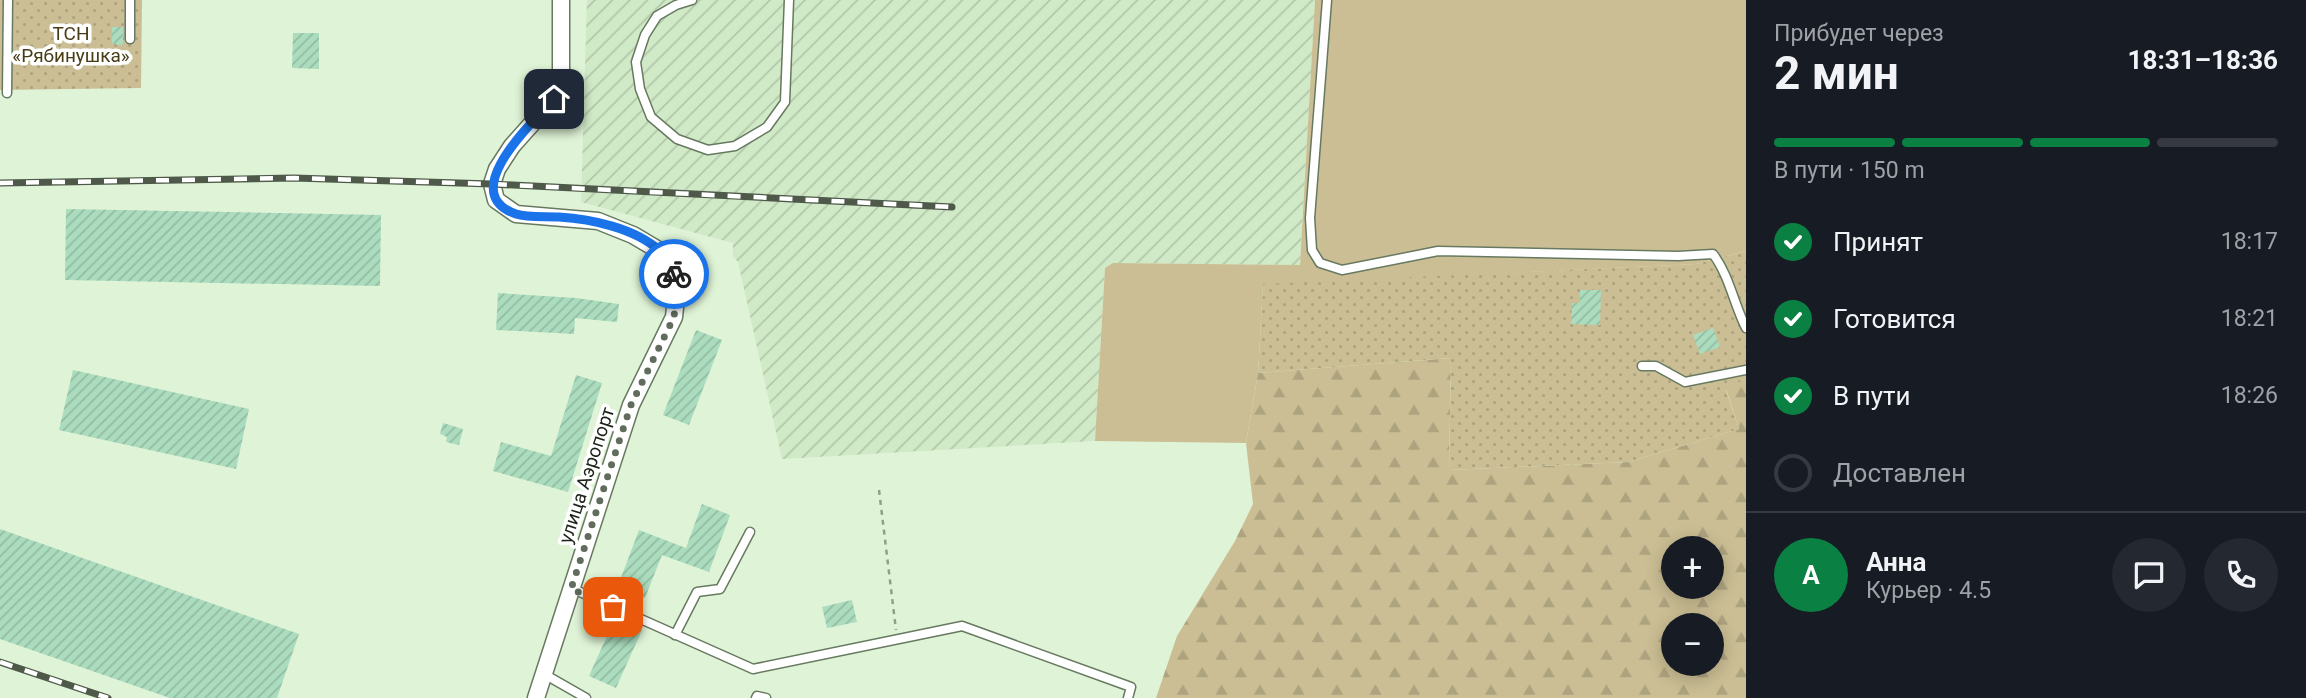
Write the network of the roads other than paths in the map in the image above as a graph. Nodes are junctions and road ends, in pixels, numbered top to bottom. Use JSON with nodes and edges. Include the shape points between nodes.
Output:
{"nodes":[{"id":1,"x":8,"y":0,"type":"edge"},
{"id":2,"x":130,"y":0,"type":"edge"},
{"id":3,"x":561,"y":0,"type":"edge"},
{"id":4,"x":692,"y":0,"type":"edge"},
{"id":5,"x":789,"y":0,"type":"edge"},
{"id":6,"x":1327,"y":0,"type":"edge"},
{"id":7,"x":130,"y":39,"type":"dead end"},
{"id":8,"x":7,"y":93,"type":"dead end"},
{"id":9,"x":1746,"y":328,"type":"edge"},
{"id":10,"x":1642,"y":366,"type":"dead end"},
{"id":11,"x":1746,"y":370,"type":"edge"},
{"id":12,"x":750,"y":531,"type":"dead end"},
{"id":13,"x":571,"y":589,"type":"junction"},
{"id":14,"x":675,"y":635,"type":"junction"},
{"id":15,"x":544,"y":674,"type":"junction"},
{"id":16,"x":536,"y":698,"type":"edge"},
{"id":17,"x":586,"y":698,"type":"edge"},
{"id":18,"x":756,"y":698,"type":"edge"},
{"id":19,"x":766,"y":698,"type":"edge"},
{"id":20,"x":1128,"y":698,"type":"edge"}],
"edges":[{"from":1,"to":8,"type":"lane"},
{"from":2,"to":7,"type":"lane"},
{"from":3,"to":13,"type":"street","name":"улица Аэропорт","via":[[561,75],[554,99],[497,169],[492,184],[496,200],[516,214],[598,221],[633,235],[660,251],[677,289],[674,317],[631,405]]},
{"from":4,"to":5,"type":"lane","via":[[657,16],[636,62],[651,117],[677,139],[708,150],[735,146],[767,127],[785,102]]},
{"from":6,"to":9,"type":"lane","via":[[1310,218],[1312,250],[1320,263],[1342,270],[1438,251],[1713,254]]},
{"from":10,"to":11,"type":"lane","via":[[1656,366],[1685,382]]},
{"from":12,"to":14,"type":"lane","via":[[720,589],[697,592]]},
{"from":13,"to":14,"type":"lane"},
{"from":13,"to":15,"type":"street","name":"улица Аэропорт"},
{"from":14,"to":20,"type":"lane","via":[[752,669],[962,626],[1131,687]]},
{"from":15,"to":16,"type":"street","name":"улица Аэропорт"},
{"from":15,"to":17,"type":"lane"},
{"from":18,"to":19,"type":"lane"}]}
